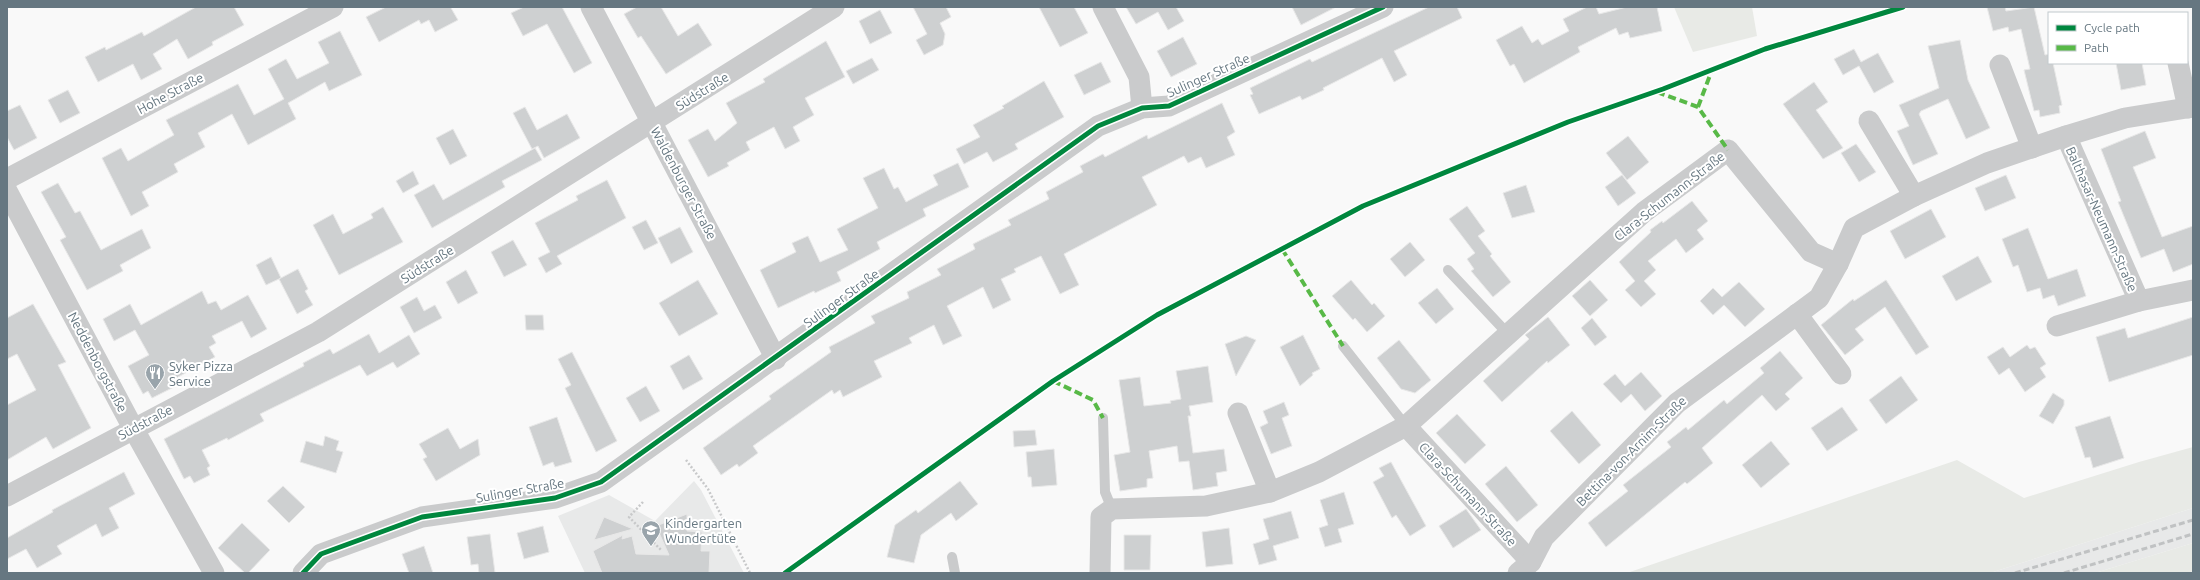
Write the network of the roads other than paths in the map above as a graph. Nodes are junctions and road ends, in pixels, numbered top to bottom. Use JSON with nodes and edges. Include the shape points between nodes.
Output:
{"nodes":[{"id":1,"x":333,"y":7,"type":"edge"},
{"id":2,"x":591,"y":7,"type":"edge"},
{"id":3,"x":834,"y":7,"type":"edge"},
{"id":4,"x":1103,"y":7,"type":"edge"},
{"id":5,"x":1383,"y":7,"type":"edge"},
{"id":6,"x":1350,"y":14,"type":"edge"},
{"id":7,"x":2178,"y":64,"type":"edge"},
{"id":8,"x":2000,"y":65,"type":"dead end"},
{"id":9,"x":2190,"y":107,"type":"edge"},
{"id":10,"x":1142,"y":108,"type":"junction"},
{"id":11,"x":1869,"y":121,"type":"dead end"},
{"id":12,"x":653,"y":122,"type":"junction"},
{"id":13,"x":2066,"y":136,"type":"junction"},
{"id":14,"x":2032,"y":148,"type":"junction"},
{"id":15,"x":7,"y":179,"type":"edge"},
{"id":16,"x":7,"y":191,"type":"edge"},
{"id":17,"x":1914,"y":196,"type":"junction"},
{"id":18,"x":1838,"y":264,"type":"junction"},
{"id":19,"x":1448,"y":270,"type":"dead end"},
{"id":20,"x":2193,"y":290,"type":"edge"},
{"id":21,"x":2139,"y":301,"type":"junction"},
{"id":22,"x":1796,"y":314,"type":"junction"},
{"id":23,"x":2057,"y":326,"type":"dead end"},
{"id":24,"x":1508,"y":334,"type":"junction"},
{"id":25,"x":1343,"y":346,"type":"dead end"},
{"id":26,"x":776,"y":359,"type":"junction"},
{"id":27,"x":1841,"y":374,"type":"dead end"},
{"id":28,"x":1238,"y":414,"type":"dead end"},
{"id":29,"x":1103,"y":418,"type":"dead end"},
{"id":30,"x":1406,"y":426,"type":"junction"},
{"id":31,"x":134,"y":428,"type":"junction"},
{"id":32,"x":1270,"y":492,"type":"junction"},
{"id":33,"x":7,"y":496,"type":"edge"},
{"id":34,"x":1112,"y":509,"type":"junction"},
{"id":35,"x":952,"y":557,"type":"dead end"},
{"id":36,"x":1524,"y":567,"type":"edge"},
{"id":37,"x":214,"y":573,"type":"edge"},
{"id":38,"x":303,"y":573,"type":"edge"},
{"id":39,"x":955,"y":573,"type":"edge"},
{"id":40,"x":1100,"y":573,"type":"edge"}],
"edges":[{"from":1,"to":15,"type":"street","name":"Hohe Straße"},
{"from":2,"to":12,"type":"street","name":"Waldenburger Straße"},
{"from":3,"to":12,"type":"street","name":"Südstraße"},
{"from":4,"to":10,"type":"street","via":[[1139,77]]},
{"from":5,"to":6,"type":"street","name":"Sulinger Straße"},
{"from":6,"to":10,"type":"street","name":"Sulinger Straße","via":[[1169,106]]},
{"from":7,"to":9,"type":"street","name":"Bettina-von-Arnim-Straße"},
{"from":8,"to":14,"type":"street"},
{"from":9,"to":13,"type":"street","name":"Bettina-von-Arnim-Straße","via":[[2126,118]]},
{"from":10,"to":26,"type":"street","name":"Sulinger Straße","via":[[1098,126]]},
{"from":11,"to":17,"type":"street"},
{"from":12,"to":26,"type":"street","name":"Waldenburger Straße"},
{"from":12,"to":31,"type":"street","name":"Südstraße","via":[[318,332]]},
{"from":13,"to":14,"type":"street","name":"Bettina-von-Arnim-Straße"},
{"from":13,"to":21,"type":"street","name":"Balthasar-Neumann-Straße"},
{"from":14,"to":17,"type":"street","name":"Bettina-von-Arnim-Straße","via":[[1987,163]]},
{"from":16,"to":31,"type":"street","name":"Neddenborgstraße"},
{"from":17,"to":18,"type":"street","name":"Bettina-von-Arnim-Straße","via":[[1854,228]]},
{"from":18,"to":22,"type":"street","name":"Bettina-von-Arnim-Straße","via":[[1818,298]]},
{"from":18,"to":24,"type":"street","name":"Clara-Schumann-Straße","via":[[1811,252],[1728,150],[1644,212]]},
{"from":19,"to":24,"type":"lane"},
{"from":20,"to":21,"type":"street","name":"Balthasar-Neumann-Straße"},
{"from":21,"to":23,"type":"street","name":"Balthasar-Neumann-Straße"},
{"from":22,"to":27,"type":"street"},
{"from":22,"to":36,"type":"street","name":"Bettina-von-Arnim-Straße","via":[[1677,403],[1544,537]]},
{"from":24,"to":30,"type":"street","name":"Clara-Schumann-Straße"},
{"from":25,"to":30,"type":"lane","name":"Clara-Schumann-Straße"},
{"from":26,"to":38,"type":"street","name":"Sulinger Straße","via":[[601,482],[554,498],[422,517],[321,554]]},
{"from":28,"to":32,"type":"street"},
{"from":29,"to":34,"type":"lane","via":[[1105,492]]},
{"from":30,"to":32,"type":"street","name":"Clara-Schumann-Straße","via":[[1319,472]]},
{"from":30,"to":36,"type":"street","name":"Clara-Schumann-Straße"},
{"from":31,"to":33,"type":"street","name":"Südstraße"},
{"from":31,"to":37,"type":"street","name":"Neddenborgstraße"},
{"from":32,"to":34,"type":"street","name":"Clara-Schumann-Straße","via":[[1206,506]]},
{"from":34,"to":40,"type":"street","via":[[1101,517]]},
{"from":35,"to":39,"type":"lane"}]}
